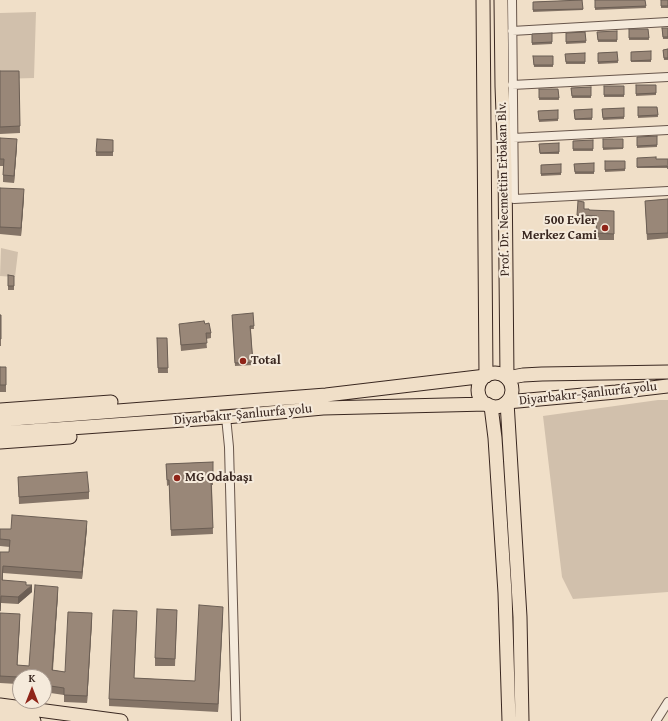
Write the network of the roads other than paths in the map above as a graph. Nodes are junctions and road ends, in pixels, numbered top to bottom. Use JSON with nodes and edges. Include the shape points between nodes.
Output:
{"nodes":[{"id":1,"x":484,"y":0,"type":"edge"},
{"id":2,"x":501,"y":0,"type":"edge"},
{"id":3,"x":512,"y":0,"type":"edge"},
{"id":4,"x":668,"y":22,"type":"edge"},
{"id":5,"x":512,"y":31,"type":"junction"},
{"id":6,"x":668,"y":76,"type":"edge"},
{"id":7,"x":512,"y":85,"type":"junction"},
{"id":8,"x":668,"y":130,"type":"edge"},
{"id":9,"x":513,"y":138,"type":"junction"},
{"id":10,"x":668,"y":191,"type":"edge"},
{"id":11,"x":668,"y":372,"type":"edge"},
{"id":12,"x":486,"y":376,"type":"junction"},
{"id":13,"x":507,"y":378,"type":"junction"},
{"id":14,"x":668,"y":386,"type":"edge"},
{"id":15,"x":507,"y":402,"type":"junction"},
{"id":16,"x":202,"y":405,"type":"junction"},
{"id":17,"x":489,"y":405,"type":"junction"},
{"id":18,"x":0,"y":410,"type":"edge"},
{"id":19,"x":226,"y":417,"type":"junction"},
{"id":20,"x":0,"y":420,"type":"edge"},
{"id":21,"x":0,"y":433,"type":"edge"},
{"id":22,"x":0,"y":442,"type":"edge"},
{"id":23,"x":668,"y":702,"type":"edge"},
{"id":24,"x":0,"y":705,"type":"edge"},
{"id":25,"x":0,"y":717,"type":"edge"},
{"id":26,"x":34,"y":721,"type":"edge"},
{"id":27,"x":121,"y":721,"type":"edge"},
{"id":28,"x":236,"y":721,"type":"edge"},
{"id":29,"x":509,"y":721,"type":"edge"},
{"id":30,"x":522,"y":721,"type":"edge"},
{"id":31,"x":656,"y":721,"type":"edge"}],
"edges":[{"from":1,"to":12,"type":"main road","name":"Prof. Dr. Necmettin Erbakan Blv."},
{"from":2,"to":13,"type":"main road","name":"Prof. Dr. Necmettin Erbakan Blv."},
{"from":3,"to":5,"type":"street"},
{"from":4,"to":5,"type":"street"},
{"from":5,"to":7,"type":"street"},
{"from":6,"to":7,"type":"street"},
{"from":7,"to":9,"type":"street"},
{"from":8,"to":9,"type":"street"},
{"from":9,"to":10,"type":"street","via":[[514,199]]},
{"from":11,"to":13,"type":"main road","name":"Diyarbakır-Şanlıurfa yolu","via":[[542,374]]},
{"from":12,"to":13,"type":"main road","via":[[496,373]]},
{"from":12,"to":16,"type":"main road","name":"Diyarbakır-Şanlıurfa yolu","via":[[326,395]]},
{"from":12,"to":17,"type":"main road","via":[[478,388],[480,397]]},
{"from":13,"to":15,"type":"main road","via":[[512,392]]},
{"from":14,"to":15,"type":"main road","name":"Diyarbakır-Şanlıurfa yolu"},
{"from":15,"to":17,"type":"main road","via":[[500,406]]},
{"from":15,"to":30,"type":"main road","via":[[520,617]]},
{"from":16,"to":18,"type":"main road","via":[[175,399]]},
{"from":16,"to":20,"type":"main road","name":"Diyarbakır-Şanlıurfa yolu"},
{"from":17,"to":19,"type":"main road","name":"Diyarbakır-Şanlıurfa yolu","via":[[323,408]]},
{"from":17,"to":29,"type":"main road","via":[[495,438],[505,593]]},
{"from":19,"to":21,"type":"main road","name":"Diyarbakır-Şanlıurfa yolu"},
{"from":19,"to":22,"type":"main road","via":[[172,427]]},
{"from":19,"to":28,"type":"street","via":[[229,447]]},
{"from":23,"to":31,"type":"street"},
{"from":24,"to":27,"type":"main road"},
{"from":25,"to":26,"type":"main road"}]}
